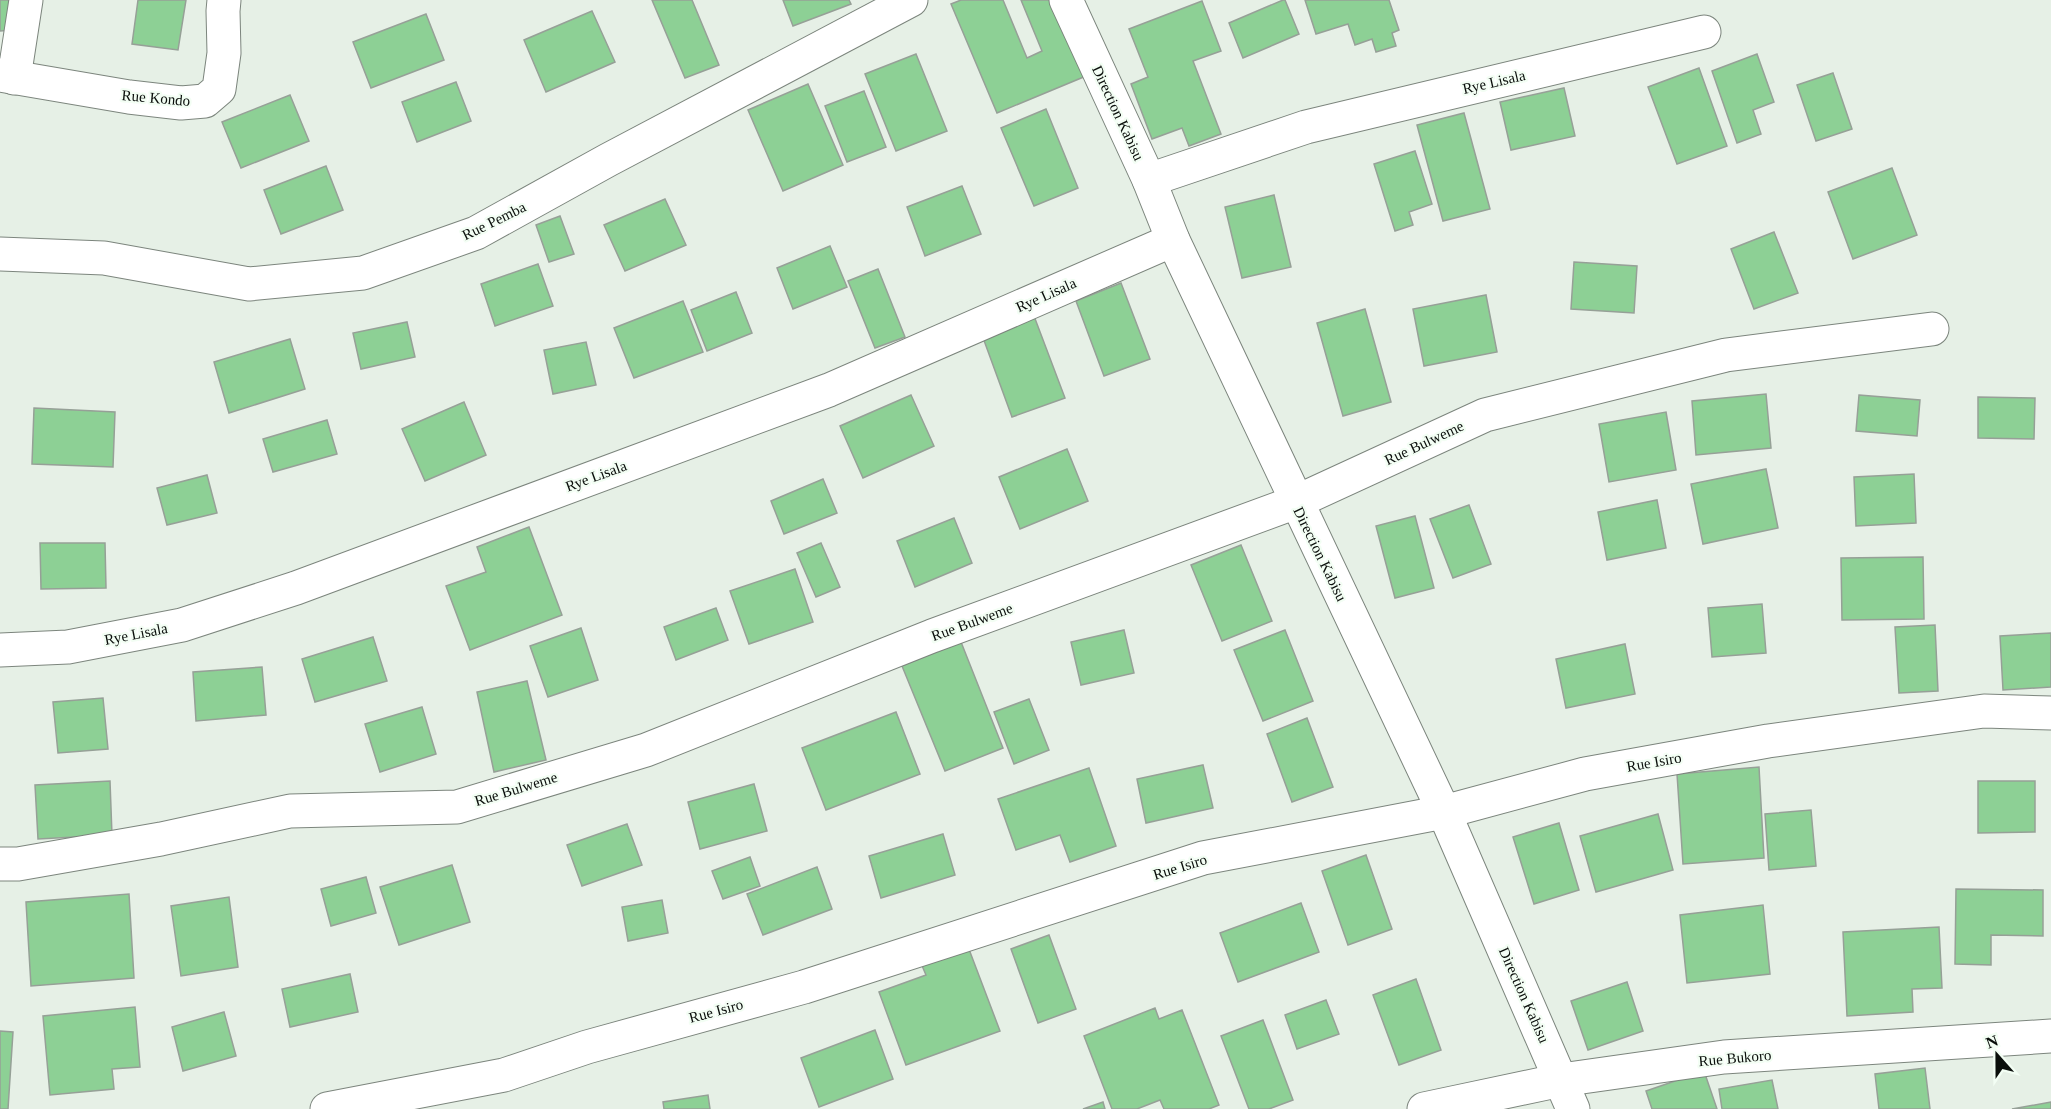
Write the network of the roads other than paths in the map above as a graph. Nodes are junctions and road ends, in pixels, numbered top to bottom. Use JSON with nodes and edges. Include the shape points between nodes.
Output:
{"nodes":[{"id":1,"x":26,"y":0,"type":"edge"},
{"id":2,"x":224,"y":0,"type":"edge"},
{"id":3,"x":911,"y":0,"type":"edge"},
{"id":4,"x":1066,"y":0,"type":"edge"},
{"id":5,"x":1704,"y":32,"type":"dead end"},
{"id":6,"x":7,"y":76,"type":"edge"},
{"id":7,"x":1149,"y":180,"type":"junction"},
{"id":8,"x":1173,"y":240,"type":"junction"},
{"id":9,"x":0,"y":254,"type":"edge"},
{"id":10,"x":1932,"y":329,"type":"dead end"},
{"id":11,"x":1296,"y":502,"type":"junction"},
{"id":12,"x":0,"y":650,"type":"edge"},
{"id":13,"x":2051,"y":714,"type":"edge"},
{"id":14,"x":1444,"y":812,"type":"junction"},
{"id":15,"x":0,"y":864,"type":"edge"},
{"id":16,"x":2051,"y":1036,"type":"edge"},
{"id":17,"x":1567,"y":1094,"type":"edge"},
{"id":18,"x":327,"y":1109,"type":"edge"},
{"id":19,"x":1424,"y":1109,"type":"edge"}],
"edges":[{"from":1,"to":6,"type":"street"},
{"from":2,"to":6,"type":"street","name":"Rue Kondo","via":[[219,89],[205,101],[181,103],[129,97]]},
{"from":3,"to":9,"type":"street","name":"Rue Pemba","via":[[477,233],[363,273],[249,284],[104,258]]},
{"from":4,"to":7,"type":"street","name":"Direction Kabisu"},
{"from":5,"to":7,"type":"street","name":"Rye Lisala","via":[[1306,127]]},
{"from":7,"to":8,"type":"street","name":"Direction Kabisu"},
{"from":8,"to":11,"type":"street","name":"Direction Kabisu"},
{"from":8,"to":12,"type":"street","name":"Rye Lisala","via":[[829,390],[296,588],[182,625],[68,647]]},
{"from":10,"to":11,"type":"street","name":"Rue Bulweme","via":[[1726,355],[1485,415]]},
{"from":11,"to":14,"type":"street","name":"Direction Kabisu"},
{"from":11,"to":15,"type":"street","name":"Rue Bulweme","via":[[932,636],[646,750],[457,807],[290,811],[160,839]]},
{"from":13,"to":14,"type":"street","name":"Rue Isiro","via":[[1984,711],[1768,741],[1585,774]]},
{"from":14,"to":17,"type":"street","name":"Direction Kabisu"},
{"from":14,"to":18,"type":"street","name":"Rue Isiro","via":[[1203,858],[804,987],[587,1047],[504,1075]]},
{"from":16,"to":17,"type":"street","name":"Rue Bukoro","via":[[1724,1057]]},
{"from":17,"to":19,"type":"street","name":"Rue Bukoro"}]}
